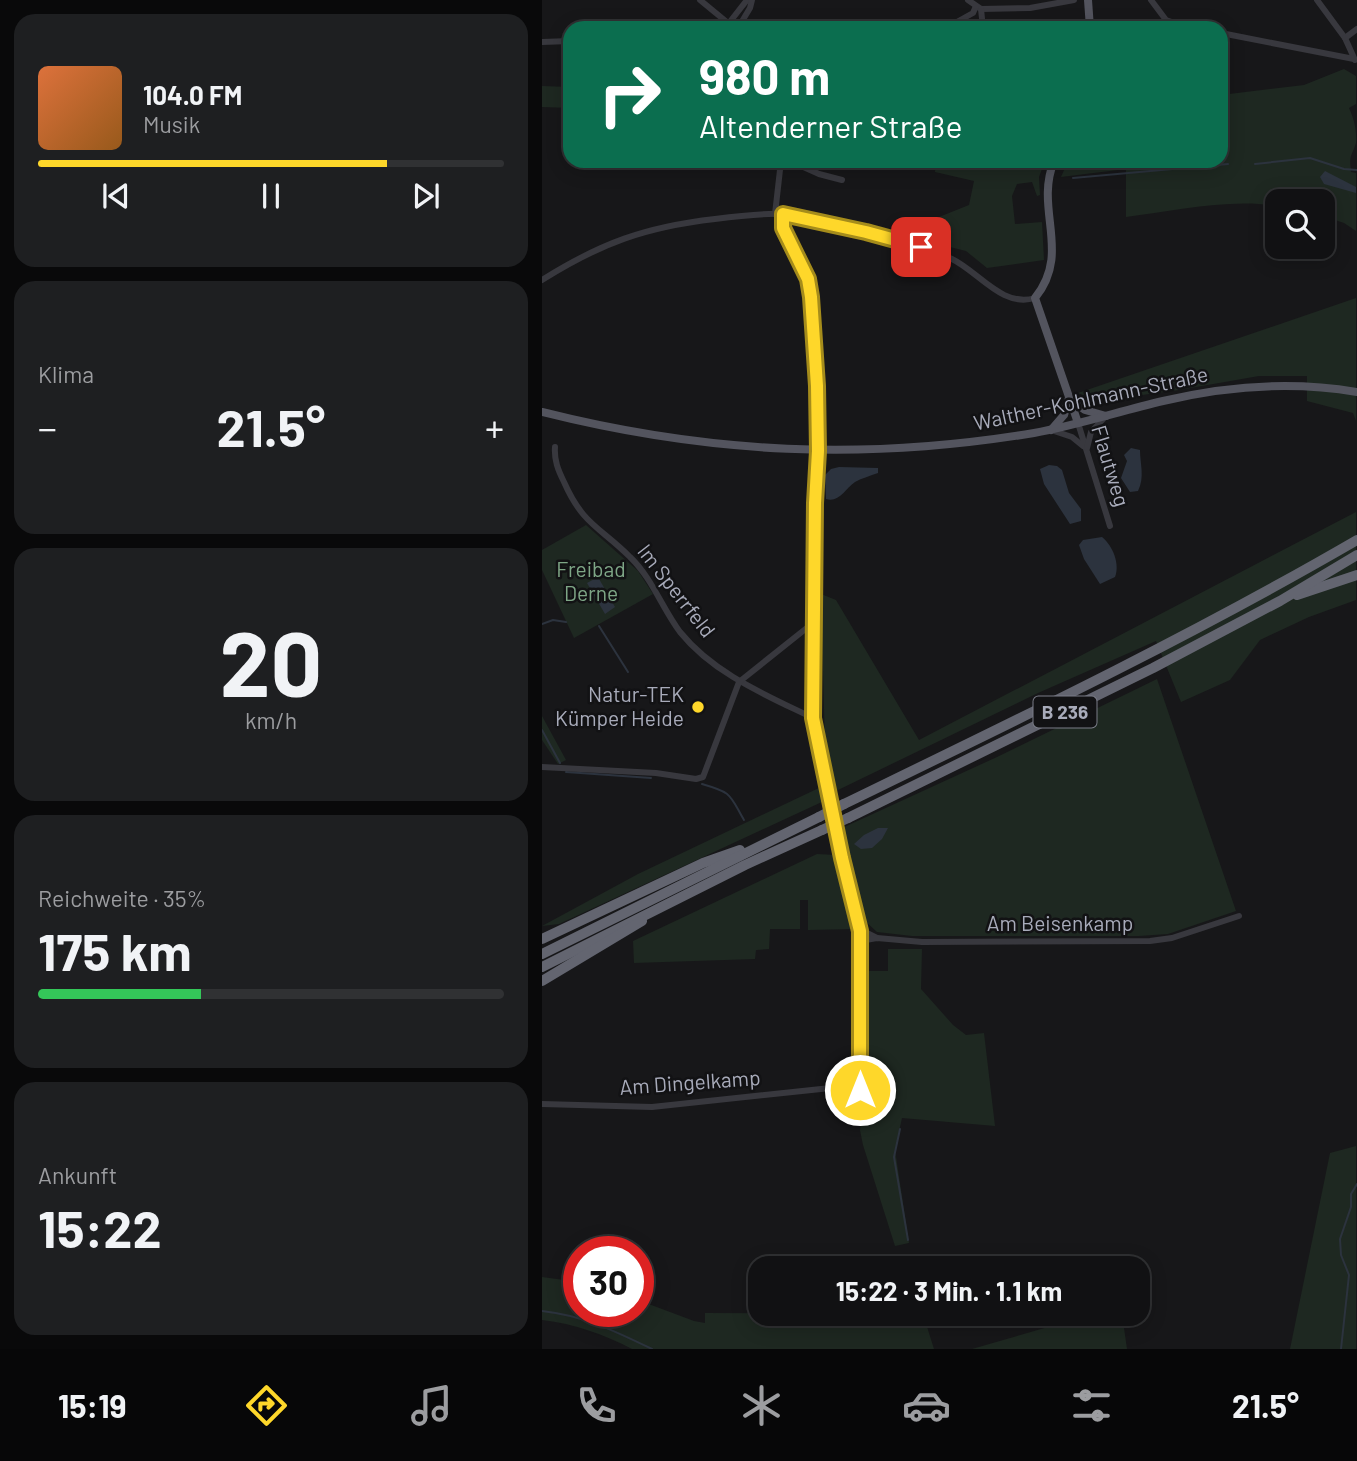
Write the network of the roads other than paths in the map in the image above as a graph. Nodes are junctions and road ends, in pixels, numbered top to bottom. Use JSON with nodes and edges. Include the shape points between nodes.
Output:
{"nodes":[{"id":1,"x":701,"y":0,"type":"edge"},
{"id":2,"x":749,"y":0,"type":"edge"},
{"id":3,"x":968,"y":0,"type":"edge"},
{"id":4,"x":1074,"y":0,"type":"edge"},
{"id":5,"x":1088,"y":0,"type":"edge"},
{"id":6,"x":1151,"y":0,"type":"edge"},
{"id":7,"x":1317,"y":0,"type":"edge"},
{"id":8,"x":979,"y":8,"type":"junction"},
{"id":9,"x":728,"y":21,"type":"edge"},
{"id":10,"x":737,"y":21,"type":"edge"},
{"id":11,"x":959,"y":21,"type":"edge"},
{"id":12,"x":982,"y":21,"type":"edge"},
{"id":13,"x":1090,"y":21,"type":"edge"},
{"id":14,"x":1169,"y":21,"type":"edge"},
{"id":15,"x":1356,"y":29,"type":"edge"},
{"id":16,"x":1228,"y":34,"type":"edge"},
{"id":17,"x":1345,"y":38,"type":"junction"},
{"id":18,"x":563,"y":41,"type":"edge"},
{"id":19,"x":542,"y":42,"type":"edge"},
{"id":20,"x":1355,"y":60,"type":"edge"},
{"id":21,"x":781,"y":168,"type":"edge"},
{"id":22,"x":806,"y":168,"type":"edge"},
{"id":23,"x":1052,"y":168,"type":"edge"},
{"id":24,"x":842,"y":180,"type":"dead end"},
{"id":25,"x":779,"y":214,"type":"junction"},
{"id":26,"x":542,"y":280,"type":"edge"},
{"id":27,"x":1035,"y":298,"type":"junction"},
{"id":28,"x":1356,"y":392,"type":"edge"},
{"id":29,"x":1069,"y":398,"type":"junction"},
{"id":30,"x":542,"y":412,"type":"edge"},
{"id":31,"x":1106,"y":416,"type":"junction"},
{"id":32,"x":1078,"y":423,"type":"junction"},
{"id":33,"x":1051,"y":430,"type":"junction"},
{"id":34,"x":555,"y":447,"type":"dead end"},
{"id":35,"x":1087,"y":450,"type":"junction"},
{"id":36,"x":818,"y":451,"type":"junction"},
{"id":37,"x":1110,"y":526,"type":"dead end"},
{"id":38,"x":1356,"y":540,"type":"edge"},
{"id":39,"x":1356,"y":555,"type":"edge"},
{"id":40,"x":1356,"y":575,"type":"edge"},
{"id":41,"x":1280,"y":601,"type":"junction"},
{"id":42,"x":813,"y":623,"type":"junction"},
{"id":43,"x":739,"y":682,"type":"junction"},
{"id":44,"x":813,"y":718,"type":"junction"},
{"id":45,"x":542,"y":767,"type":"edge"},
{"id":46,"x":760,"y":845,"type":"junction"},
{"id":47,"x":669,"y":903,"type":"junction"},
{"id":48,"x":1239,"y":916,"type":"dead end"},
{"id":49,"x":859,"y":929,"type":"junction"},
{"id":50,"x":544,"y":937,"type":"edge"},
{"id":51,"x":877,"y":938,"type":"junction"},
{"id":52,"x":860,"y":941,"type":"junction"},
{"id":53,"x":542,"y":954,"type":"edge"},
{"id":54,"x":542,"y":967,"type":"edge"},
{"id":55,"x":542,"y":981,"type":"edge"},
{"id":56,"x":860,"y":1070,"type":"junction"},
{"id":57,"x":840,"y":1087,"type":"junction"},
{"id":58,"x":542,"y":1104,"type":"edge"}],
"edges":[{"from":1,"to":9,"type":"street"},
{"from":2,"to":10,"type":"street"},
{"from":3,"to":8,"type":"street"},
{"from":4,"to":8,"type":"street","via":[[1030,8]]},
{"from":5,"to":13,"type":"main road"},
{"from":6,"to":14,"type":"street"},
{"from":7,"to":17,"type":"street"},
{"from":8,"to":11,"type":"street"},
{"from":8,"to":12,"type":"street"},
{"from":15,"to":17,"type":"street"},
{"from":16,"to":20,"type":"street"},
{"from":17,"to":20,"type":"street"},
{"from":18,"to":19,"type":"street"},
{"from":21,"to":25,"type":"street"},
{"from":22,"to":24,"type":"street"},
{"from":23,"to":27,"type":"main road","via":[[1047,192],[1052,259]]},
{"from":25,"to":26,"type":"street","via":[[709,219],[644,231],[594,249]]},
{"from":25,"to":27,"type":"street","via":[[921,247],[954,260],[1007,297]]},
{"from":25,"to":36,"type":"street","via":[[810,288]]},
{"from":27,"to":29,"type":"main road","name":"Flautweg"},
{"from":28,"to":31,"type":"main road","name":"Walther-Kohlmann-Straße","via":[[1296,386],[1240,388]]},
{"from":29,"to":31,"type":"main road","via":[[1081,408]]},
{"from":29,"to":32,"type":"main road","name":"Flautweg"},
{"from":29,"to":33,"type":"main road","via":[[1064,415]]},
{"from":30,"to":36,"type":"main road","name":"Walther-Kohlmann-Straße","via":[[689,441]]},
{"from":31,"to":32,"type":"main road","name":"Walther-Kohlmann-Straße"},
{"from":31,"to":35,"type":"street","via":[[1091,432]]},
{"from":32,"to":33,"type":"main road","name":"Walther-Kohlmann-Straße"},
{"from":32,"to":35,"type":"street","name":"Flautweg"},
{"from":33,"to":35,"type":"street","via":[[1072,437]]},
{"from":33,"to":36,"type":"main road","name":"Walther-Kohlmann-Straße","via":[[922,448]]},
{"from":34,"to":43,"type":"street","name":"Im Sperrfeld","via":[[554,459],[576,507],[638,565],[692,644]]},
{"from":35,"to":37,"type":"street","name":"Flautweg"},
{"from":36,"to":42,"type":"street"},
{"from":38,"to":46,"type":"highway","number":"B 236","bridge":true,"via":[[1121,668]]},
{"from":39,"to":41,"type":"highway","number":"B 236"},
{"from":40,"to":41,"type":"highway"},
{"from":41,"to":47,"type":"highway","number":"B 236","bridge":true,"via":[[1094,698]]},
{"from":42,"to":43,"type":"street"},
{"from":42,"to":44,"type":"street"},
{"from":43,"to":44,"type":"street","name":"Im Sperrfeld"},
{"from":43,"to":45,"type":"street","via":[[703,777]]},
{"from":44,"to":49,"type":"street"},
{"from":46,"to":50,"type":"highway","via":[[703,863]]},
{"from":46,"to":53,"type":"highway","number":"B 236"},
{"from":47,"to":54,"type":"highway","number":"B 236"},
{"from":47,"to":55,"type":"highway"},
{"from":48,"to":51,"type":"street","name":"Am Beisenkamp","via":[[1150,941],[922,942]]},
{"from":49,"to":51,"type":"street","name":"Am Beisenkamp"},
{"from":49,"to":52,"type":"street"},
{"from":51,"to":52,"type":"street","name":"Am Beisenkamp"},
{"from":52,"to":56,"type":"street"},
{"from":56,"to":57,"type":"street"},
{"from":56,"to":57,"type":"street","name":"Am Dingelkamp","via":[[860,1090]]},
{"from":57,"to":58,"type":"street","name":"Am Dingelkamp","via":[[652,1107]]}]}
